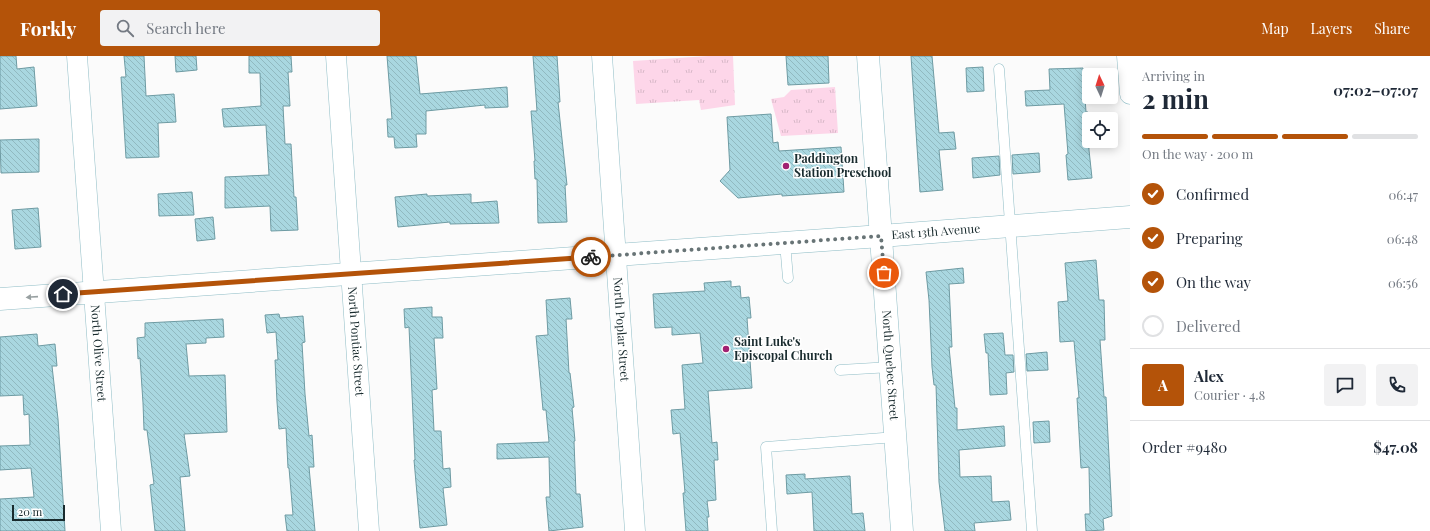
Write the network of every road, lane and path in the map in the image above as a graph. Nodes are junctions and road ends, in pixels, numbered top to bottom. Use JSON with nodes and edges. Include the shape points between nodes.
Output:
{"nodes":[{"id":1,"x":78,"y":56,"type":"edge"},
{"id":2,"x":336,"y":56,"type":"edge"},
{"id":3,"x":602,"y":56,"type":"edge"},
{"id":4,"x":868,"y":56,"type":"edge"},
{"id":5,"x":1128,"y":56,"type":"edge"},
{"id":6,"x":998,"y":69,"type":"dead end"},
{"id":7,"x":1130,"y":94,"type":"edge"},
{"id":8,"x":1130,"y":217,"type":"edge"},
{"id":9,"x":1010,"y":226,"type":"junction"},
{"id":10,"x":881,"y":236,"type":"junction"},
{"id":11,"x":785,"y":243,"type":"junction"},
{"id":12,"x":615,"y":256,"type":"junction"},
{"id":13,"x":351,"y":274,"type":"junction"},
{"id":14,"x":788,"y":278,"type":"dead end"},
{"id":15,"x":94,"y":292,"type":"junction"},
{"id":16,"x":0,"y":299,"type":"edge"},
{"id":17,"x":891,"y":367,"type":"junction"},
{"id":18,"x":840,"y":370,"type":"dead end"},
{"id":19,"x":896,"y":437,"type":"junction"},
{"id":20,"x":111,"y":531,"type":"edge"},
{"id":21,"x":369,"y":531,"type":"edge"},
{"id":22,"x":635,"y":531,"type":"edge"},
{"id":23,"x":772,"y":531,"type":"edge"},
{"id":24,"x":902,"y":531,"type":"edge"},
{"id":25,"x":1032,"y":531,"type":"edge"}],
"edges":[{"from":1,"to":15,"type":"street","name":"North Olive Street"},
{"from":2,"to":13,"type":"street","name":"North Pontiac Street"},
{"from":3,"to":12,"type":"street","name":"North Poplar Street"},
{"from":4,"to":10,"type":"main road","name":"North Quebec Street"},
{"from":5,"to":7,"type":"street"},
{"from":6,"to":9,"type":"lane"},
{"from":8,"to":9,"type":"main road","name":"East 13th Avenue"},
{"from":9,"to":10,"type":"main road","name":"East 13th Avenue"},
{"from":9,"to":25,"type":"lane"},
{"from":10,"to":11,"type":"main road","name":"East 13th Avenue"},
{"from":10,"to":17,"type":"main road","name":"North Quebec Street"},
{"from":11,"to":12,"type":"main road","name":"East 13th Avenue"},
{"from":11,"to":14,"type":"lane"},
{"from":12,"to":13,"type":"main road","name":"East 13th Avenue"},
{"from":12,"to":22,"type":"street","name":"North Poplar Street"},
{"from":13,"to":15,"type":"main road","name":"East 13th Avenue"},
{"from":13,"to":21,"type":"street","name":"North Pontiac Street"},
{"from":15,"to":16,"type":"main road","name":"East 13th Avenue","one_way":true},
{"from":15,"to":20,"type":"street","name":"North Olive Street"},
{"from":17,"to":18,"type":"lane"},
{"from":17,"to":19,"type":"main road","name":"North Quebec Street"},
{"from":19,"to":23,"type":"lane","via":[[766,447]]},
{"from":19,"to":24,"type":"main road","name":"North Quebec Street"}]}
